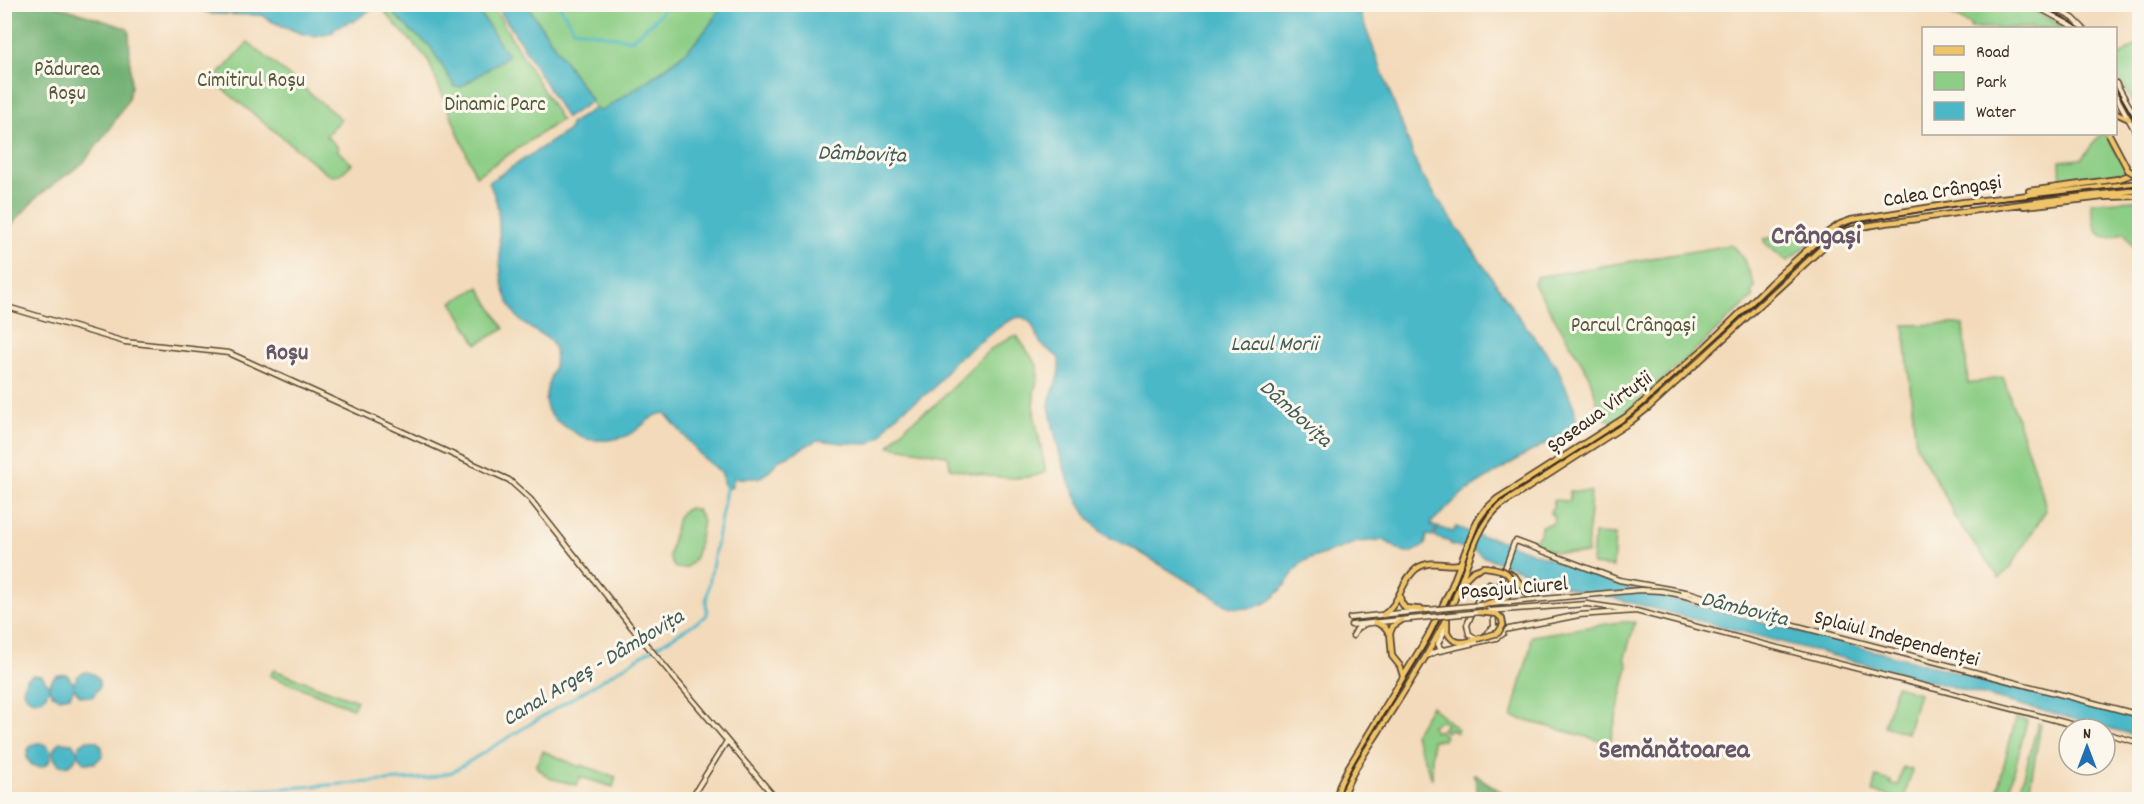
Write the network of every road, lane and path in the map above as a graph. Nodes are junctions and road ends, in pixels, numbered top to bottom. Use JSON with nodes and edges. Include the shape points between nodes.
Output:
{"nodes":[{"id":1,"x":2032,"y":4,"type":"edge"},
{"id":2,"x":2047,"y":4,"type":"edge"},
{"id":3,"x":2074,"y":27,"type":"edge"},
{"id":4,"x":2082,"y":27,"type":"edge"},
{"id":5,"x":2117,"y":86,"type":"edge"},
{"id":6,"x":2117,"y":99,"type":"edge"},
{"id":7,"x":2117,"y":114,"type":"edge"},
{"id":8,"x":2129,"y":119,"type":"junction"},
{"id":9,"x":2139,"y":125,"type":"edge"},
{"id":10,"x":2110,"y":135,"type":"edge"},
{"id":11,"x":2139,"y":140,"type":"edge"},
{"id":12,"x":2138,"y":170,"type":"edge"},
{"id":13,"x":2139,"y":177,"type":"edge"},
{"id":14,"x":2139,"y":183,"type":"edge"},
{"id":15,"x":2139,"y":190,"type":"edge"},
{"id":16,"x":2007,"y":196,"type":"junction"},
{"id":17,"x":2139,"y":196,"type":"edge"},
{"id":18,"x":2009,"y":205,"type":"junction"},
{"id":19,"x":1851,"y":220,"type":"joint"},
{"id":20,"x":1854,"y":229,"type":"joint"},
{"id":21,"x":4,"y":306,"type":"edge"},
{"id":22,"x":1471,"y":557,"type":"junction"},
{"id":23,"x":1461,"y":563,"type":"junction"},
{"id":24,"x":1449,"y":564,"type":"junction"},
{"id":25,"x":1484,"y":567,"type":"junction"},
{"id":26,"x":1506,"y":572,"type":"junction"},
{"id":27,"x":1454,"y":581,"type":"junction"},
{"id":28,"x":1462,"y":582,"type":"junction"},
{"id":29,"x":1497,"y":591,"type":"junction"},
{"id":30,"x":1401,"y":593,"type":"junction"},
{"id":31,"x":1549,"y":599,"type":"junction"},
{"id":32,"x":1484,"y":605,"type":"junction"},
{"id":33,"x":1427,"y":610,"type":"junction"},
{"id":34,"x":1636,"y":611,"type":"junction"},
{"id":35,"x":1479,"y":612,"type":"junction"},
{"id":36,"x":1752,"y":614,"type":"junction"},
{"id":37,"x":1383,"y":615,"type":"junction"},
{"id":38,"x":1447,"y":617,"type":"junction"},
{"id":39,"x":1350,"y":618,"type":"dead end"},
{"id":40,"x":1402,"y":620,"type":"junction"},
{"id":41,"x":1372,"y":623,"type":"junction"},
{"id":42,"x":1444,"y":624,"type":"junction"},
{"id":43,"x":1351,"y":625,"type":"dead end"},
{"id":44,"x":1494,"y":628,"type":"junction"},
{"id":45,"x":1504,"y":630,"type":"junction"},
{"id":46,"x":1390,"y":633,"type":"junction"},
{"id":47,"x":1353,"y":636,"type":"dead end"},
{"id":48,"x":1477,"y":639,"type":"junction"},
{"id":49,"x":1486,"y":640,"type":"junction"},
{"id":50,"x":1445,"y":650,"type":"junction"},
{"id":51,"x":1424,"y":658,"type":"junction"},
{"id":52,"x":1414,"y":660,"type":"junction"},
{"id":53,"x":1397,"y":663,"type":"junction"},
{"id":54,"x":1403,"y":678,"type":"junction"},
{"id":55,"x":2139,"y":715,"type":"edge"},
{"id":56,"x":2057,"y":720,"type":"edge"},
{"id":57,"x":2117,"y":737,"type":"edge"},
{"id":58,"x":727,"y":741,"type":"junction"},
{"id":59,"x":2139,"y":743,"type":"edge"},
{"id":60,"x":690,"y":800,"type":"edge"},
{"id":61,"x":777,"y":800,"type":"edge"},
{"id":62,"x":1336,"y":800,"type":"edge"},
{"id":63,"x":1341,"y":800,"type":"edge"}],
"edges":[{"from":1,"to":3,"type":"main road"},
{"from":2,"to":4,"type":"main road"},
{"from":5,"to":9,"type":"main road"},
{"from":6,"to":8,"type":"main road"},
{"from":7,"to":8,"type":"main road"},
{"from":8,"to":11,"type":"main road"},
{"from":10,"to":13,"type":"main road","bridge":true,"via":[[2128,170]]},
{"from":12,"to":16,"type":"main road","via":[[2118,179]]},
{"from":14,"to":16,"type":"main road","name":"Calea Crângași"},
{"from":15,"to":18,"type":"main road","name":"Calea Crângași"},
{"from":16,"to":19,"type":"main road","name":"Calea Crângași"},
{"from":17,"to":18,"type":"main road"},
{"from":18,"to":20,"type":"main road","name":"Calea Crângași"},
{"from":19,"to":23,"type":"main road","name":"Șoseaua Virtuții","via":[[1818,240],[1626,417],[1493,502],[1473,530]]},
{"from":20,"to":22,"type":"main road","name":"Șoseaua Virtuții","via":[[1830,240],[1630,422],[1497,508],[1480,532]]},
{"from":21,"to":58,"type":"main road","via":[[125,342],[229,352],[509,480]]},
{"from":22,"to":25,"type":"main road"},
{"from":22,"to":28,"type":"main road"},
{"from":23,"to":24,"type":"main road"},
{"from":23,"to":27,"type":"main road"},
{"from":24,"to":27,"type":"main road","via":[[1454,570]]},
{"from":24,"to":30,"type":"main road","via":[[1439,562],[1418,568]]},
{"from":25,"to":26,"type":"main road","bridge":true},
{"from":25,"to":28,"type":"main road","via":[[1471,572]]},
{"from":26,"to":31,"type":"main road","bridge":true,"via":[[1515,577],[1529,596]]},
{"from":26,"to":32,"type":"main road","bridge":true,"via":[[1513,585],[1509,595]]},
{"from":27,"to":52,"type":"main road"},
{"from":28,"to":38,"type":"main road"},
{"from":29,"to":36,"type":"main road","name":"Splaiul Independenței","via":[[1518,541],[1618,580],[1684,591]]},
{"from":29,"to":44,"type":"main road"},
{"from":29,"to":48,"type":"main road","via":[[1493,585],[1485,586],[1470,619],[1467,632]]},
{"from":30,"to":33,"type":"main road","via":[[1405,608]]},
{"from":30,"to":37,"type":"main road"},
{"from":31,"to":32,"type":"main road","name":"Pasajul Ciurel","bridge":true},
{"from":31,"to":36,"type":"main road","name":"Pasajul Ciurel","bridge":true,"via":[[1662,591]]},
{"from":32,"to":33,"type":"main road","name":"Pasajul Ciurel","bridge":true},
{"from":33,"to":37,"type":"main road","name":"Pasajul Ciurel"},
{"from":34,"to":35,"type":"main road","name":"Pasajul Ciurel","bridge":true,"via":[[1587,604]]},
{"from":34,"to":45,"type":"main road","name":"Splaiul Independenței","via":[[1579,615]]},
{"from":34,"to":56,"type":"main road","name":"Splaiul Independenței"},
{"from":35,"to":40,"type":"main road","name":"Pasajul Ciurel","bridge":true},
{"from":35,"to":48,"type":"main road","bridge":true,"via":[[1497,614],[1503,625],[1498,633]]},
{"from":36,"to":55,"type":"main road","name":"Splaiul Independenței"},
{"from":37,"to":39,"type":"main road","name":"Pasajul Ciurel"},
{"from":38,"to":42,"type":"main road"},
{"from":38,"to":48,"type":"main road","via":[[1446,631],[1452,640],[1462,643]]},
{"from":40,"to":41,"type":"main road","name":"Pasajul Ciurel"},
{"from":40,"to":46,"type":"main road"},
{"from":41,"to":43,"type":"main road","name":"Pasajul Ciurel"},
{"from":41,"to":46,"type":"main road"},
{"from":41,"to":47,"type":"main road","via":[[1359,627]]},
{"from":42,"to":50,"type":"main road","via":[[1438,645]]},
{"from":42,"to":51,"type":"main road"},
{"from":44,"to":45,"type":"main road","name":"Splaiul Independenței"},
{"from":44,"to":49,"type":"main road","via":[[1487,632]]},
{"from":45,"to":49,"type":"main road","name":"Splaiul Independenței","via":[[1501,636]]},
{"from":46,"to":53,"type":"main road","via":[[1392,656]]},
{"from":49,"to":50,"type":"main road","name":"Splaiul Independenței"},
{"from":50,"to":51,"type":"main road","name":"Splaiul Independenței"},
{"from":51,"to":63,"type":"main road","via":[[1354,770]]},
{"from":52,"to":53,"type":"main road"},
{"from":52,"to":54,"type":"main road"},
{"from":53,"to":54,"type":"main road"},
{"from":54,"to":62,"type":"main road","via":[[1348,768]]},
{"from":57,"to":59,"type":"main road"},
{"from":58,"to":60,"type":"main road"},
{"from":58,"to":61,"type":"main road"}]}
